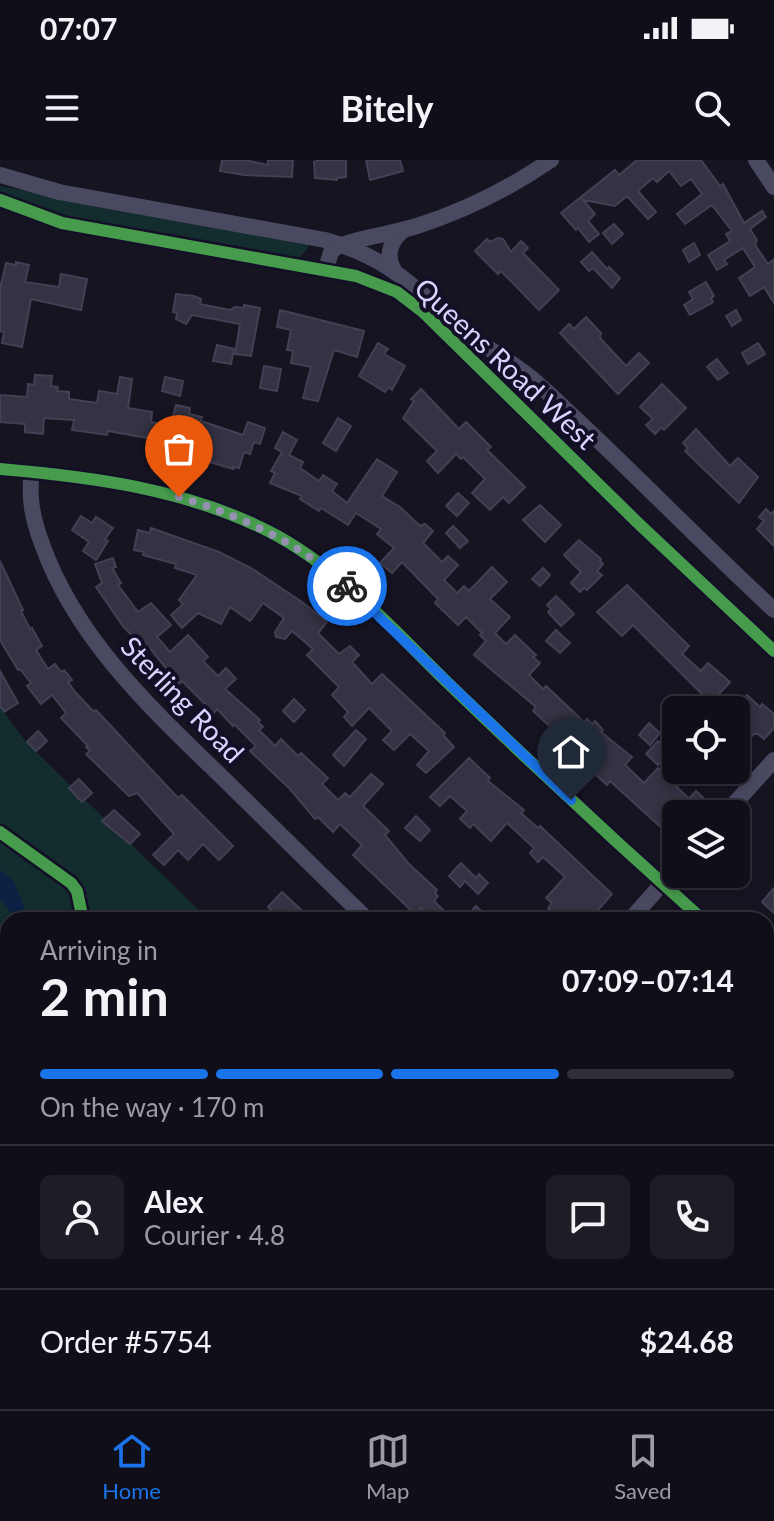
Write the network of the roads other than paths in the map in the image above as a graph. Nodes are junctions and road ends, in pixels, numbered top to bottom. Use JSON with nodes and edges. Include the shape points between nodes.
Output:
{"nodes":[{"id":1,"x":551,"y":160,"type":"edge"},
{"id":2,"x":756,"y":160,"type":"edge"},
{"id":3,"x":3,"y":173,"type":"edge"},
{"id":4,"x":774,"y":187,"type":"edge"},
{"id":5,"x":0,"y":200,"type":"edge"},
{"id":6,"x":0,"y":211,"type":"edge"},
{"id":7,"x":40,"y":217,"type":"junction"},
{"id":8,"x":405,"y":229,"type":"junction"},
{"id":9,"x":342,"y":244,"type":"junction"},
{"id":10,"x":393,"y":268,"type":"junction"},
{"id":11,"x":326,"y":269,"type":"junction"},
{"id":12,"x":0,"y":469,"type":"edge"},
{"id":13,"x":32,"y":472,"type":"junction"},
{"id":14,"x":774,"y":610,"type":"edge"},
{"id":15,"x":774,"y":651,"type":"edge"},
{"id":16,"x":774,"y":760,"type":"edge"},
{"id":17,"x":738,"y":800,"type":"edge"},
{"id":18,"x":662,"y":883,"type":"joint"},
{"id":19,"x":668,"y":888,"type":"edge"},
{"id":20,"x":360,"y":912,"type":"edge"},
{"id":21,"x":637,"y":912,"type":"edge"},
{"id":22,"x":694,"y":912,"type":"edge"}],
"edges":[{"from":1,"to":8,"type":"street","via":[[497,192]]},
{"from":2,"to":4,"type":"street"},
{"from":3,"to":9,"type":"street","name":"Queens Road West","via":[[59,192]]},
{"from":5,"to":7,"type":"street","name":"Queens Road West"},
{"from":6,"to":7,"type":"street"},
{"from":7,"to":11,"type":"street","name":"Queens Road West"},
{"from":8,"to":9,"type":"street"},
{"from":8,"to":10,"type":"street","via":[[391,245]]},
{"from":9,"to":10,"type":"street","name":"Queens Road West"},
{"from":9,"to":11,"type":"street","via":[[331,252]]},
{"from":10,"to":14,"type":"street","name":"Queens Road West","via":[[469,334],[534,380]]},
{"from":11,"to":15,"type":"street","name":"Queens Road West","via":[[378,283],[415,305]]},
{"from":12,"to":13,"type":"street"},
{"from":13,"to":18,"type":"street","via":[[165,493],[235,516],[296,547],[351,590]]},
{"from":13,"to":20,"type":"street","name":"Sterling Road","via":[[31,505],[46,555],[70,607],[95,644]]},
{"from":16,"to":17,"type":"street"},
{"from":18,"to":21,"type":"street"},
{"from":19,"to":22,"type":"street"}]}
